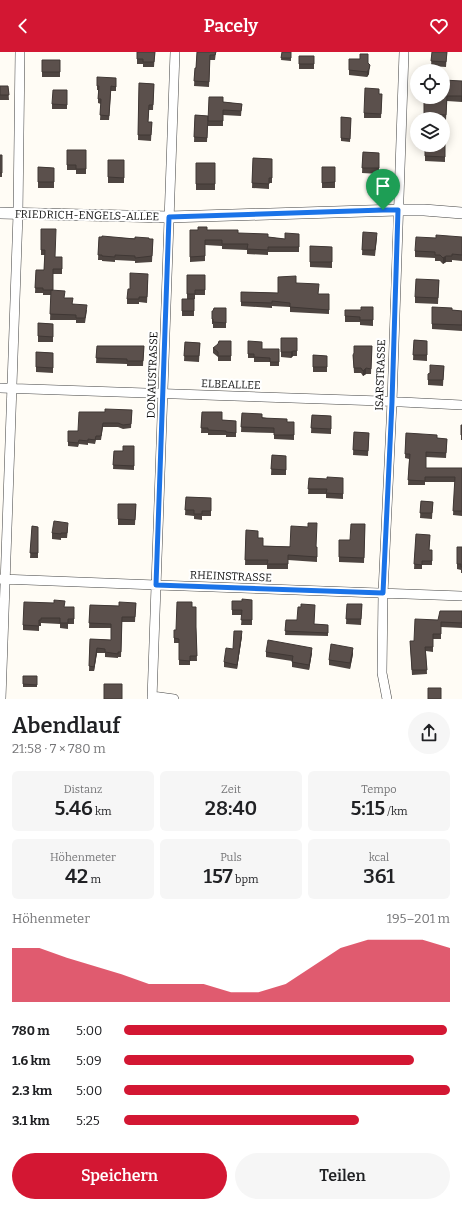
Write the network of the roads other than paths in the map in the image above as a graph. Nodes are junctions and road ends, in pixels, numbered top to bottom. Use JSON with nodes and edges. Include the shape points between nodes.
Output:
{"nodes":[{"id":1,"x":20,"y":52,"type":"edge"},
{"id":2,"x":176,"y":52,"type":"edge"},
{"id":3,"x":404,"y":52,"type":"edge"},
{"id":4,"x":398,"y":210,"type":"junction"},
{"id":5,"x":0,"y":213,"type":"edge"},
{"id":6,"x":18,"y":214,"type":"junction"},
{"id":7,"x":462,"y":214,"type":"edge"},
{"id":8,"x":169,"y":217,"type":"junction"},
{"id":9,"x":0,"y":388,"type":"edge"},
{"id":10,"x":12,"y":388,"type":"junction"},
{"id":11,"x":163,"y":394,"type":"junction"},
{"id":12,"x":392,"y":402,"type":"junction"},
{"id":13,"x":462,"y":405,"type":"edge"},
{"id":14,"x":3,"y":579,"type":"edge"},
{"id":15,"x":156,"y":585,"type":"junction"},
{"id":16,"x":383,"y":593,"type":"junction"},
{"id":17,"x":462,"y":596,"type":"edge"},
{"id":18,"x":152,"y":697,"type":"edge"},
{"id":19,"x":1,"y":699,"type":"edge"},
{"id":20,"x":174,"y":699,"type":"edge"},
{"id":21,"x":387,"y":699,"type":"edge"}],
"edges":[{"from":1,"to":6,"type":"street"},
{"from":2,"to":8,"type":"street","name":"DONAUSTRASSE"},
{"from":3,"to":4,"type":"street","name":"ISARSTRASSE"},
{"from":4,"to":7,"type":"street","name":"FRIEDRICH-ENGELS-ALLEE"},
{"from":4,"to":8,"type":"street","name":"FRIEDRICH-ENGELS-ALLEE"},
{"from":4,"to":12,"type":"street","name":"ISARSTRASSE"},
{"from":5,"to":6,"type":"street","name":"FRIEDRICH-ENGELS-ALLEE"},
{"from":6,"to":8,"type":"street","name":"FRIEDRICH-ENGELS-ALLEE"},
{"from":6,"to":10,"type":"street"},
{"from":8,"to":11,"type":"street","name":"DONAUSTRASSE"},
{"from":9,"to":10,"type":"street","name":"ELBEALLEE"},
{"from":10,"to":11,"type":"street","name":"ELBEALLEE"},
{"from":10,"to":14,"type":"street"},
{"from":11,"to":12,"type":"street","name":"ELBEALLEE"},
{"from":11,"to":15,"type":"street","name":"DONAUSTRASSE"},
{"from":12,"to":13,"type":"street","name":"ELBEALLEE"},
{"from":12,"to":16,"type":"street","name":"ISARSTRASSE"},
{"from":14,"to":15,"type":"street","name":"RHEINSTRASSE"},
{"from":14,"to":19,"type":"street"},
{"from":15,"to":16,"type":"street","name":"RHEINSTRASSE"},
{"from":15,"to":18,"type":"street","name":"DONAUSTRASSE"},
{"from":16,"to":17,"type":"street","name":"RHEINSTRASSE"},
{"from":16,"to":21,"type":"street","name":"ISARSTRASSE","via":[[382,673]]},
{"from":18,"to":20,"type":"street"}]}
